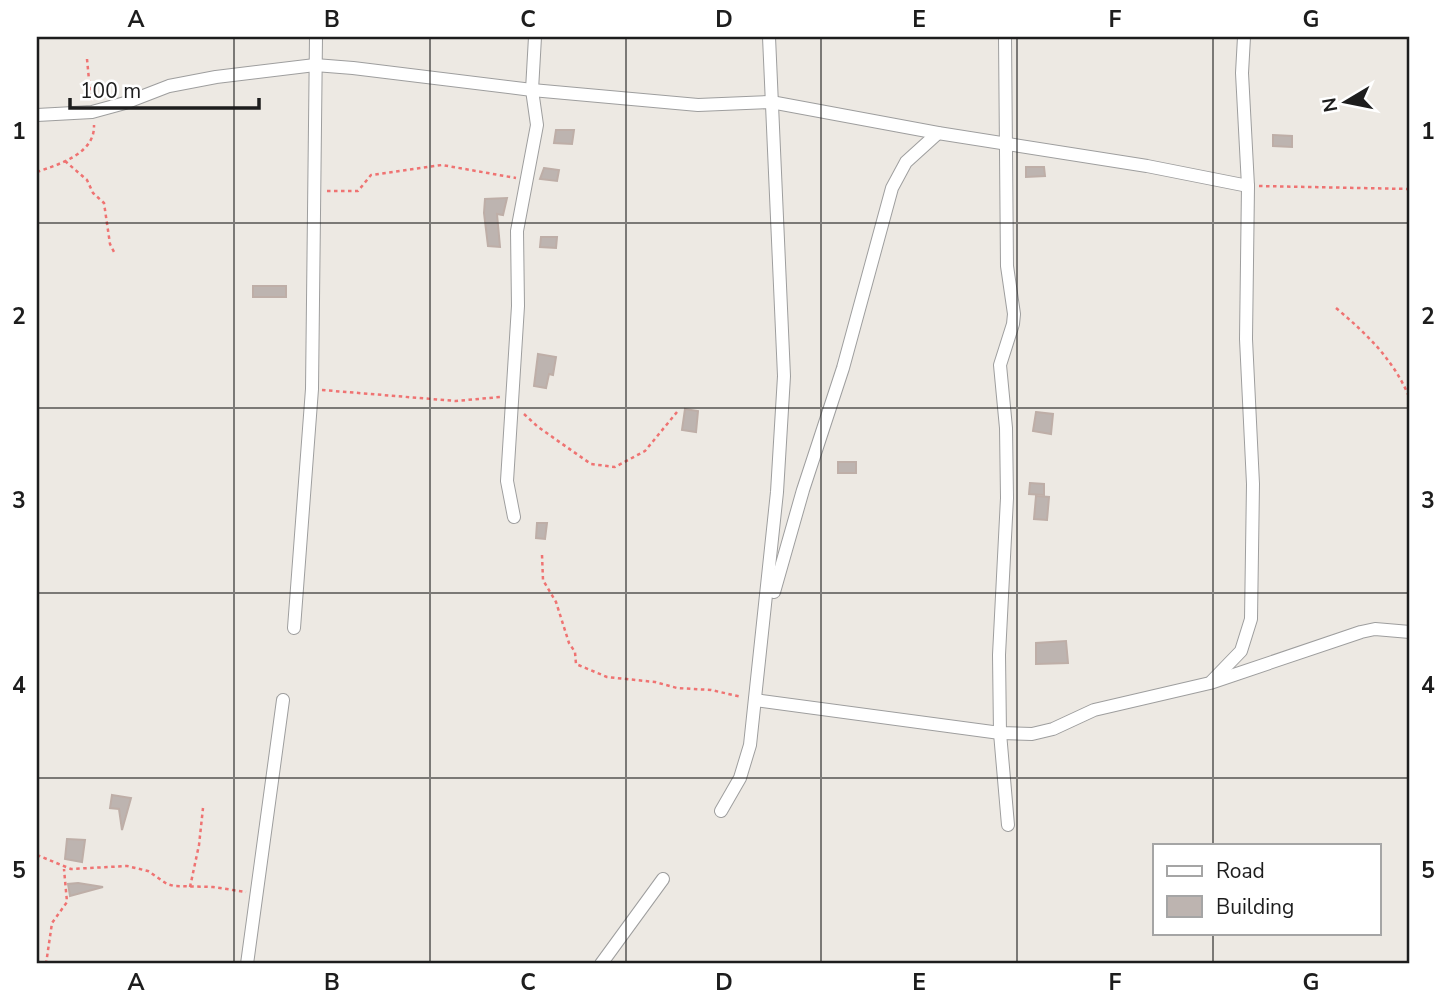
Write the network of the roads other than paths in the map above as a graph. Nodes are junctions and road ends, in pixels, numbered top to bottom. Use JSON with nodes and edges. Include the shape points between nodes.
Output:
{"nodes":[{"id":1,"x":316,"y":37,"type":"edge"},
{"id":2,"x":536,"y":37,"type":"edge"},
{"id":3,"x":769,"y":37,"type":"edge"},
{"id":4,"x":1005,"y":37,"type":"edge"},
{"id":5,"x":1244,"y":37,"type":"edge"},
{"id":6,"x":315,"y":65,"type":"junction"},
{"id":7,"x":532,"y":90,"type":"junction"},
{"id":8,"x":771,"y":103,"type":"junction"},
{"id":9,"x":37,"y":115,"type":"edge"},
{"id":10,"x":938,"y":132,"type":"junction"},
{"id":11,"x":1006,"y":143,"type":"junction"},
{"id":12,"x":1248,"y":186,"type":"junction"},
{"id":13,"x":514,"y":517,"type":"dead end"},
{"id":14,"x":294,"y":628,"type":"dead end"},
{"id":15,"x":1410,"y":632,"type":"edge"},
{"id":16,"x":1210,"y":683,"type":"junction"},
{"id":17,"x":757,"y":685,"type":"junction"},
{"id":18,"x":283,"y":700,"type":"dead end"},
{"id":19,"x":755,"y":700,"type":"junction"},
{"id":20,"x":1000,"y":733,"type":"junction"},
{"id":21,"x":721,"y":811,"type":"dead end"},
{"id":22,"x":1008,"y":825,"type":"dead end"},
{"id":23,"x":663,"y":879,"type":"dead end"},
{"id":24,"x":247,"y":964,"type":"edge"},
{"id":25,"x":601,"y":964,"type":"edge"}],
"edges":[{"from":1,"to":6,"type":"street"},
{"from":2,"to":7,"type":"street"},
{"from":3,"to":8,"type":"street"},
{"from":4,"to":11,"type":"street"},
{"from":5,"to":12,"type":"street"},
{"from":6,"to":7,"type":"street"},
{"from":6,"to":9,"type":"street","via":[[169,86],[92,112]]},
{"from":6,"to":14,"type":"street","via":[[312,389]]},
{"from":7,"to":8,"type":"street","via":[[698,105]]},
{"from":7,"to":13,"type":"street","via":[[537,125],[517,231],[518,306],[507,481]]},
{"from":8,"to":10,"type":"street"},
{"from":8,"to":17,"type":"street","via":[[784,376],[782,444]]},
{"from":10,"to":11,"type":"street"},
{"from":10,"to":17,"type":"street","via":[[906,162],[892,188],[843,368],[775,585]]},
{"from":11,"to":12,"type":"street"},
{"from":11,"to":20,"type":"street","via":[[1007,266],[1014,314],[1000,365],[1007,498],[999,645]]},
{"from":12,"to":16,"type":"street","via":[[1251,619],[1241,651]]},
{"from":15,"to":16,"type":"street","via":[[1361,632]]},
{"from":16,"to":20,"type":"street","via":[[1094,710],[1053,729]]},
{"from":17,"to":19,"type":"street"},
{"from":18,"to":24,"type":"street"},
{"from":19,"to":20,"type":"street"},
{"from":19,"to":21,"type":"street","via":[[748,759]]},
{"from":20,"to":22,"type":"street"},
{"from":23,"to":25,"type":"street"}]}
